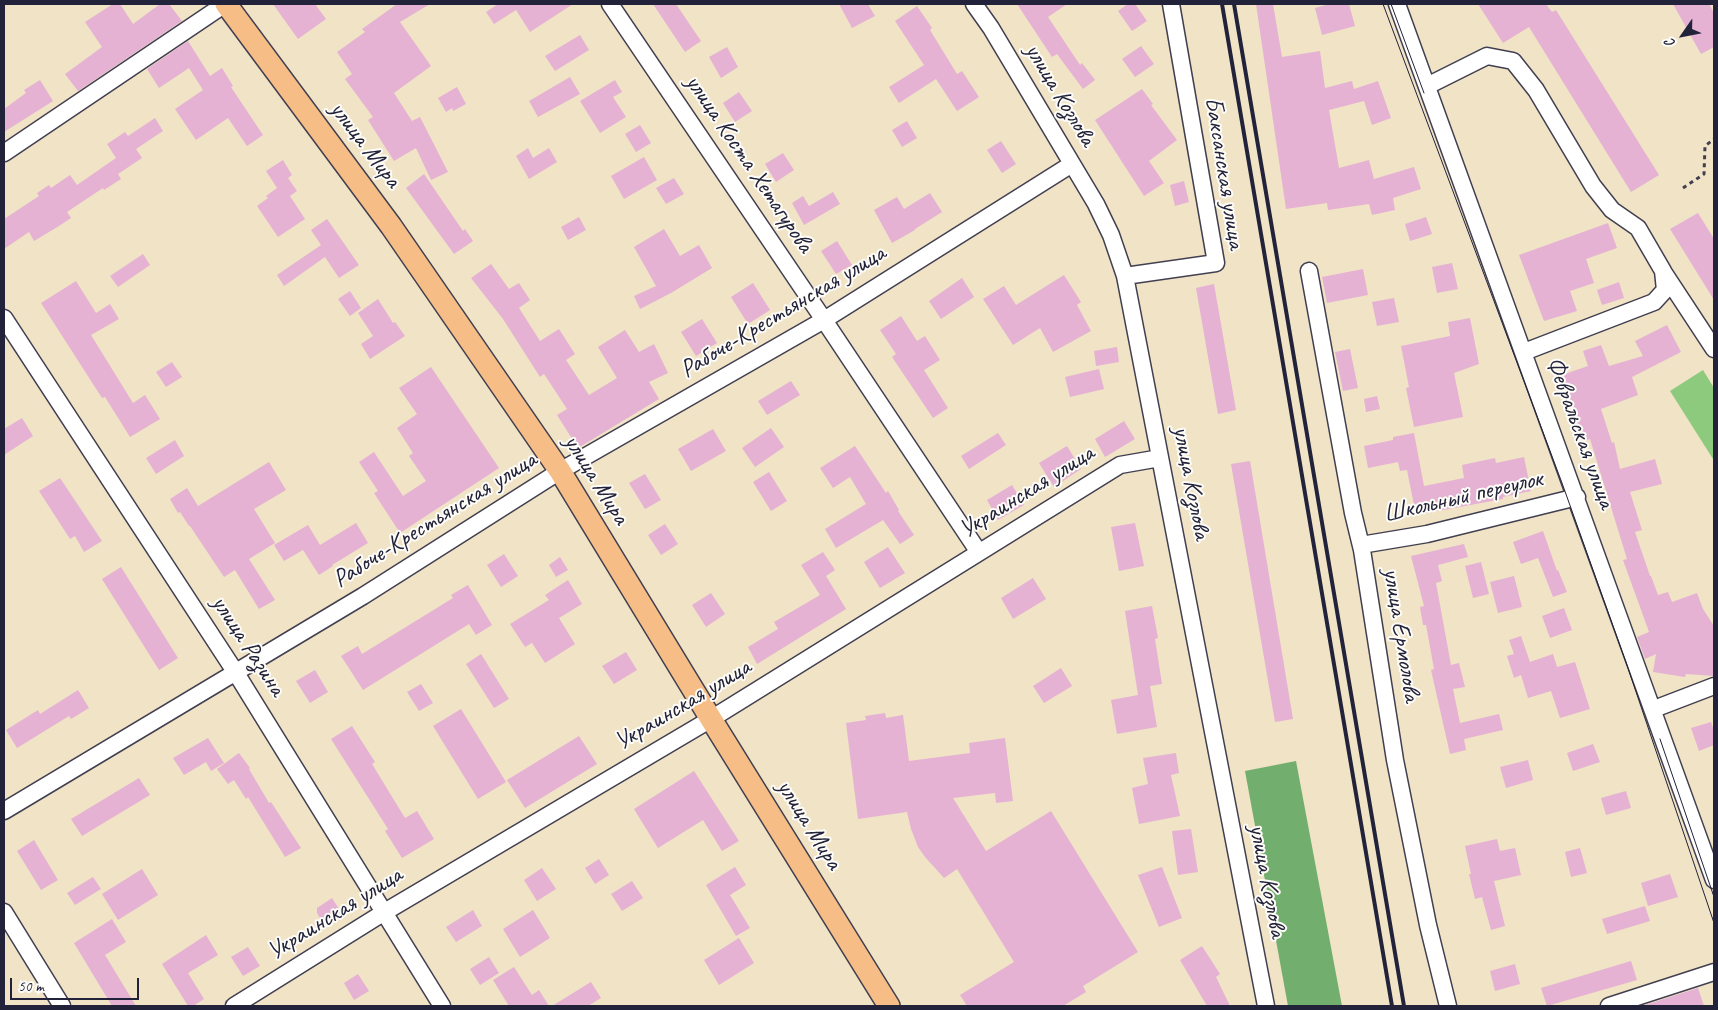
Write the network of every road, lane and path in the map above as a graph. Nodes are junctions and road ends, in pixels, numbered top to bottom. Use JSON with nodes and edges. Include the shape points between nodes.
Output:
{"nodes":[{"id":1,"x":225,"y":4,"type":"edge"},
{"id":2,"x":610,"y":4,"type":"edge"},
{"id":3,"x":974,"y":4,"type":"edge"},
{"id":4,"x":1171,"y":4,"type":"edge"},
{"id":5,"x":1397,"y":4,"type":"edge"},
{"id":6,"x":1426,"y":86,"type":"junction"},
{"id":7,"x":1714,"y":139,"type":"edge"},
{"id":8,"x":4,"y":154,"type":"edge"},
{"id":9,"x":1072,"y":164,"type":"junction"},
{"id":10,"x":1683,"y":188,"type":"dead end"},
{"id":11,"x":1309,"y":271,"type":"dead end"},
{"id":12,"x":1663,"y":271,"type":"junction"},
{"id":13,"x":1126,"y":276,"type":"junction"},
{"id":14,"x":4,"y":318,"type":"edge"},
{"id":15,"x":824,"y":320,"type":"junction"},
{"id":16,"x":1714,"y":349,"type":"edge"},
{"id":17,"x":1524,"y":352,"type":"junction"},
{"id":18,"x":1160,"y":458,"type":"junction"},
{"id":19,"x":560,"y":471,"type":"junction"},
{"id":20,"x":1577,"y":497,"type":"junction"},
{"id":21,"x":1361,"y":545,"type":"junction"},
{"id":22,"x":978,"y":551,"type":"junction"},
{"id":23,"x":236,"y":673,"type":"junction"},
{"id":24,"x":1714,"y":686,"type":"edge"},
{"id":25,"x":1654,"y":709,"type":"junction"},
{"id":26,"x":711,"y":719,"type":"junction"},
{"id":27,"x":4,"y":811,"type":"edge"},
{"id":28,"x":1714,"y":880,"type":"edge"},
{"id":29,"x":4,"y":912,"type":"edge"},
{"id":30,"x":384,"y":913,"type":"junction"},
{"id":31,"x":1714,"y":972,"type":"edge"},
{"id":32,"x":62,"y":1006,"type":"edge"},
{"id":33,"x":234,"y":1006,"type":"edge"},
{"id":34,"x":442,"y":1006,"type":"edge"},
{"id":35,"x":890,"y":1006,"type":"edge"},
{"id":36,"x":1266,"y":1006,"type":"edge"},
{"id":37,"x":1448,"y":1006,"type":"edge"},
{"id":38,"x":1609,"y":1006,"type":"edge"}],
"edges":[{"from":1,"to":8,"type":"street"},
{"from":1,"to":19,"type":"main road","name":"улица Мира","via":[[391,226]]},
{"from":2,"to":15,"type":"street","name":"улица Коста Хетагурова"},
{"from":3,"to":9,"type":"street","name":"улица Козлова"},
{"from":4,"to":13,"type":"street","name":"Баксанская улица","via":[[1216,262]]},
{"from":5,"to":6,"type":"street","name":"Февральская улица"},
{"from":6,"to":12,"type":"street","via":[[1487,56],[1513,61],[1536,90],[1593,186],[1612,210],[1638,228]]},
{"from":6,"to":17,"type":"street","name":"Февральская улица"},
{"from":7,"to":10,"type":"path","via":[[1705,146],[1704,174]]},
{"from":9,"to":13,"type":"street","name":"улица Козлова","via":[[1111,235]]},
{"from":9,"to":15,"type":"street","name":"Рабоче-Крестьянская улица"},
{"from":11,"to":21,"type":"street","name":"улица Ермолова"},
{"from":12,"to":16,"type":"street"},
{"from":12,"to":17,"type":"street","via":[[1665,290],[1654,302]]},
{"from":13,"to":18,"type":"street","name":"улица Козлова"},
{"from":14,"to":23,"type":"street","name":"улица Разина"},
{"from":15,"to":19,"type":"street","name":"Рабоче-Крестьянская улица"},
{"from":15,"to":22,"type":"street","name":"улица Коста Хетагурова"},
{"from":17,"to":20,"type":"street","name":"Февральская улица"},
{"from":18,"to":22,"type":"street","name":"Украинская улица","via":[[1120,465]]},
{"from":18,"to":36,"type":"street","name":"улица Козлова"},
{"from":19,"to":23,"type":"street","name":"Рабоче-Крестьянская улица"},
{"from":19,"to":26,"type":"main road","name":"улица Мира"},
{"from":20,"to":21,"type":"street","name":"Школьный переулок","via":[[1427,534]]},
{"from":20,"to":25,"type":"street","name":"Февральская улица"},
{"from":21,"to":37,"type":"street","name":"улица Ермолова","via":[[1395,760]]},
{"from":22,"to":26,"type":"street","name":"Украинская улица"},
{"from":23,"to":27,"type":"street","name":"Рабоче-Крестьянская улица"},
{"from":23,"to":30,"type":"street","name":"улица Разина"},
{"from":24,"to":25,"type":"street"},
{"from":25,"to":28,"type":"street","name":"Февральская улица"},
{"from":26,"to":30,"type":"street","name":"Украинская улица"},
{"from":26,"to":35,"type":"main road","name":"улица Мира"},
{"from":29,"to":32,"type":"street"},
{"from":30,"to":33,"type":"street","name":"Украинская улица"},
{"from":30,"to":34,"type":"street","name":"улица Разина"},
{"from":31,"to":38,"type":"street"}]}
